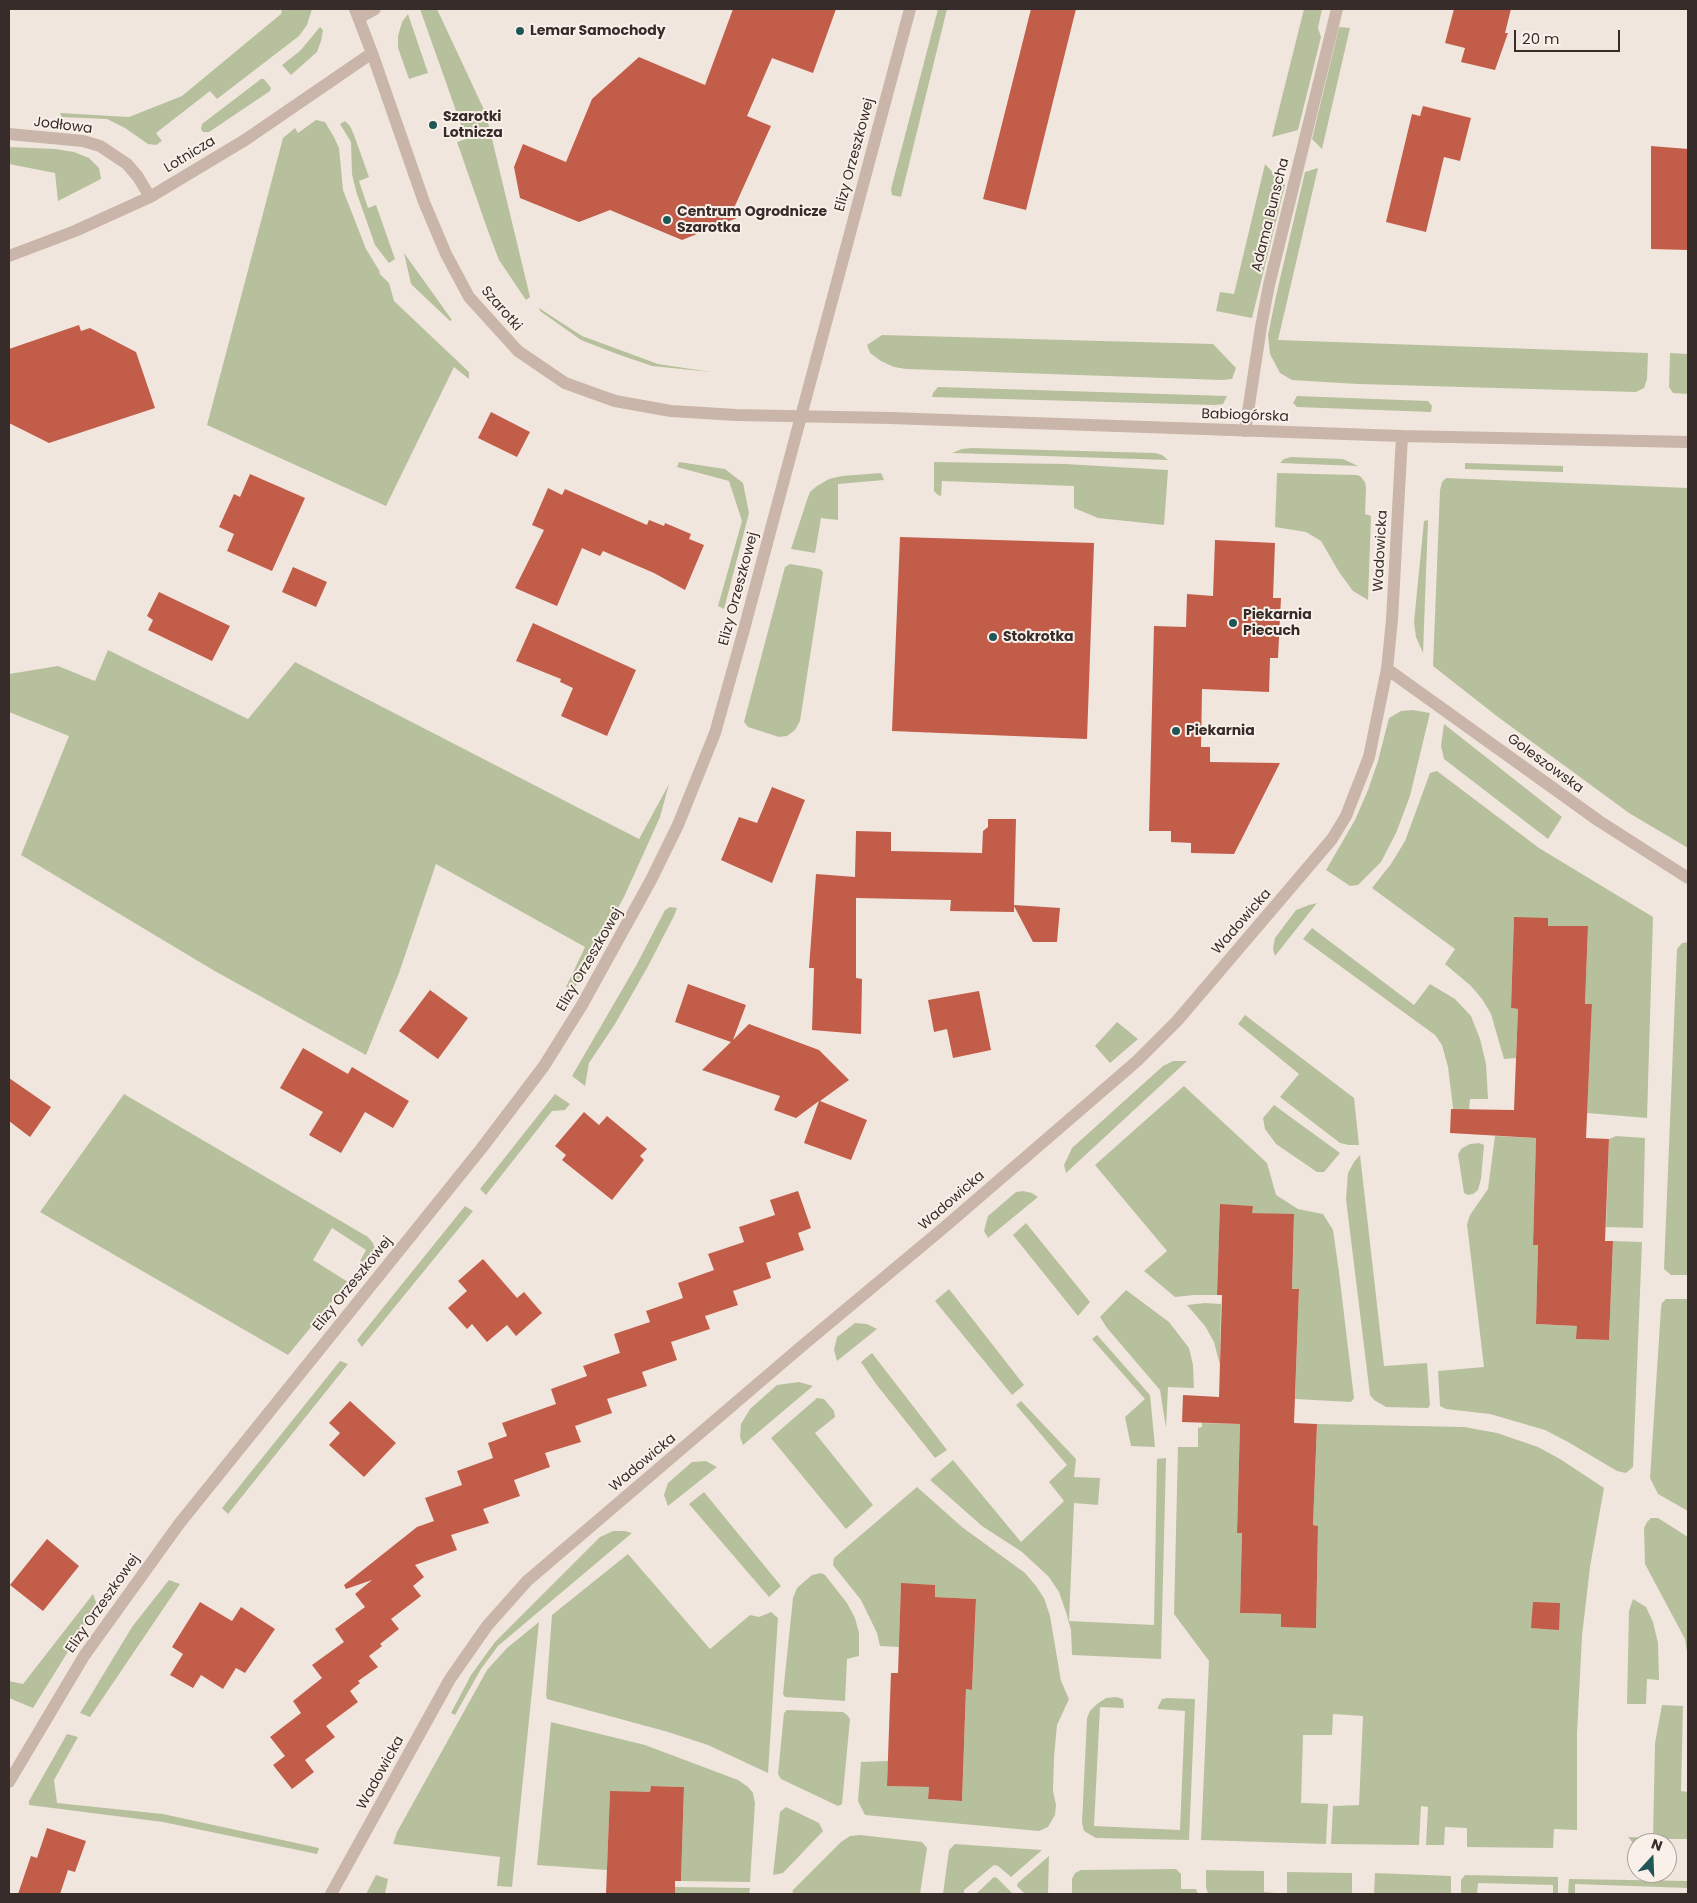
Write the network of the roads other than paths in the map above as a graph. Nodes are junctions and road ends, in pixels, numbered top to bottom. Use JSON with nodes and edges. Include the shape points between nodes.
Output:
{"nodes":[{"id":1,"x":375,"y":9,"type":"edge"},
{"id":2,"x":910,"y":9,"type":"edge"},
{"id":3,"x":1336,"y":9,"type":"edge"},
{"id":4,"x":357,"y":13,"type":"edge"},
{"id":5,"x":372,"y":53,"type":"junction"},
{"id":6,"x":9,"y":134,"type":"edge"},
{"id":7,"x":150,"y":197,"type":"junction"},
{"id":8,"x":9,"y":256,"type":"edge"},
{"id":9,"x":801,"y":417,"type":"junction"},
{"id":10,"x":1246,"y":431,"type":"junction"},
{"id":11,"x":1402,"y":436,"type":"junction"},
{"id":12,"x":1688,"y":442,"type":"edge"},
{"id":13,"x":1387,"y":669,"type":"junction"},
{"id":14,"x":1688,"y":878,"type":"edge"},
{"id":15,"x":9,"y":1782,"type":"edge"},
{"id":16,"x":331,"y":1894,"type":"edge"}],
"edges":[{"from":1,"to":4,"type":"street"},
{"from":2,"to":9,"type":"street","name":"Elizy Orzeszkowej"},
{"from":3,"to":10,"type":"street","name":"Adama Bunscha","via":[[1261,326]]},
{"from":4,"to":5,"type":"street","name":"Szarotki"},
{"from":5,"to":7,"type":"street","name":"Lotnicza","via":[[245,140]]},
{"from":5,"to":9,"type":"street","name":"Szarotki","via":[[424,202],[446,254],[469,297],[518,351],[565,383],[614,401],[671,411]]},
{"from":6,"to":7,"type":"street","name":"Jodłowa","via":[[83,141],[100,146],[127,164]]},
{"from":7,"to":8,"type":"street","name":"Lotnicza"},
{"from":9,"to":10,"type":"street","name":"Babiogórska"},
{"from":9,"to":15,"type":"street","name":"Elizy Orzeszkowej","via":[[715,733],[678,825],[582,1006],[544,1066],[481,1149],[179,1524],[84,1656]]},
{"from":10,"to":11,"type":"street","name":"Babiogórska"},
{"from":11,"to":12,"type":"street","name":"Babiogórska"},
{"from":11,"to":13,"type":"street","name":"Wadowicka"},
{"from":13,"to":14,"type":"street","name":"Goleszowska","via":[[1599,821]]},
{"from":13,"to":16,"type":"street","name":"Wadowicka","via":[[1359,785],[1332,840],[1177,1021],[1137,1061],[947,1225],[527,1581],[487,1626],[450,1679]]}]}
